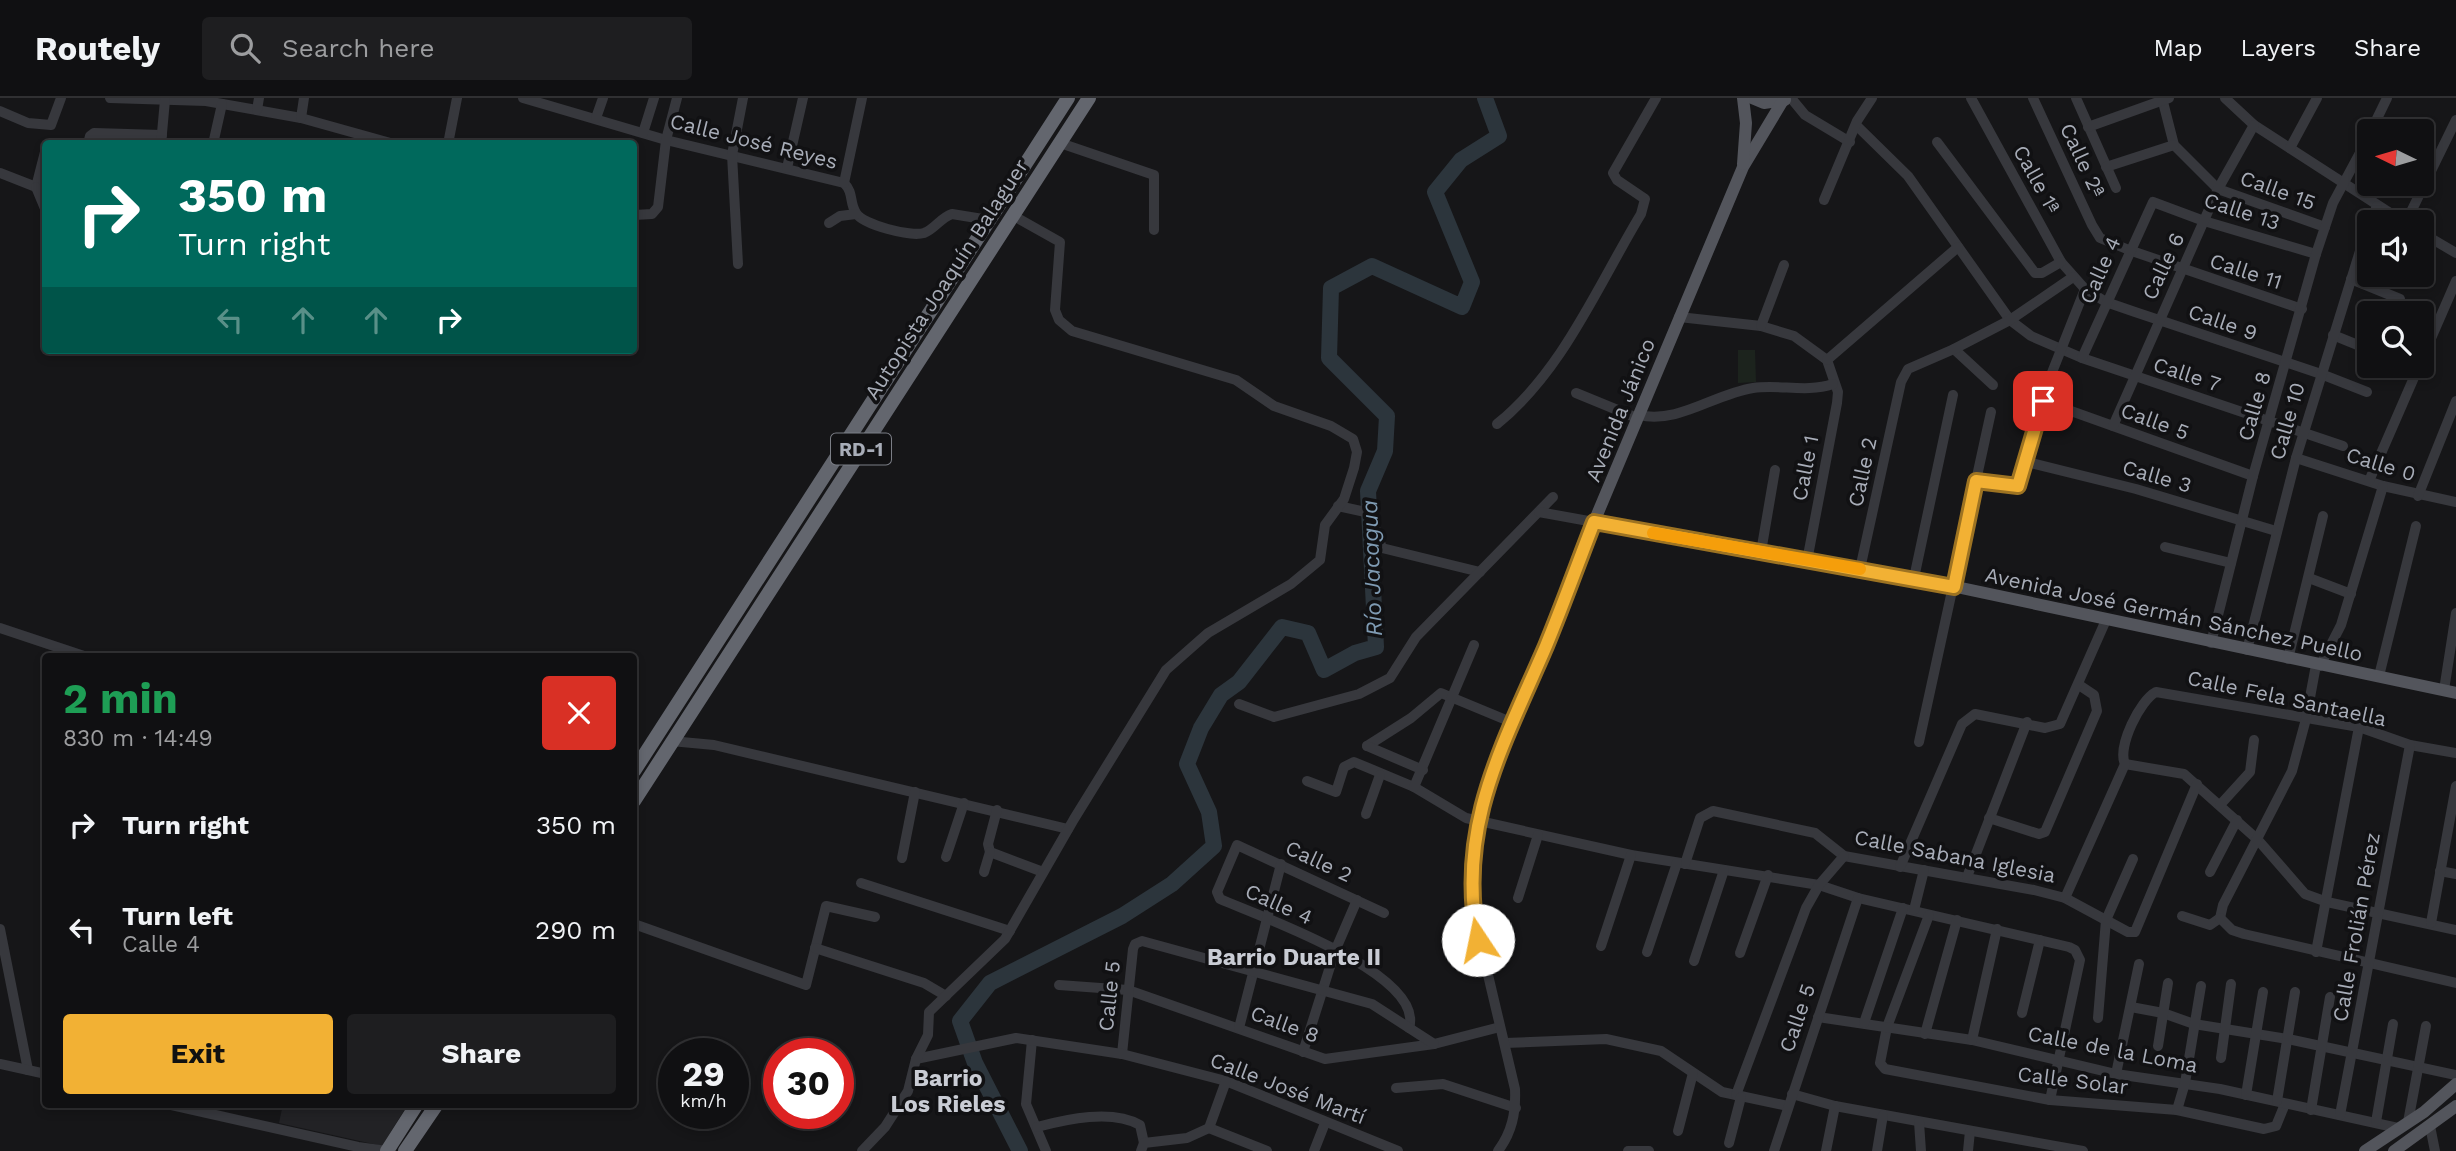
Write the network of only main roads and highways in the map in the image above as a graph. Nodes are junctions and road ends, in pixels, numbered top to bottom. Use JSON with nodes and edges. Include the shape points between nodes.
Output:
{"nodes":[{"id":1,"x":1068,"y":98,"type":"edge"},
{"id":2,"x":1089,"y":98,"type":"edge"},
{"id":3,"x":1743,"y":98,"type":"edge"},
{"id":4,"x":1752,"y":98,"type":"edge"},
{"id":5,"x":1787,"y":99,"type":"edge"},
{"id":6,"x":1743,"y":167,"type":"junction"},
{"id":7,"x":1594,"y":522,"type":"joint"},
{"id":8,"x":2450,"y":691,"type":"edge"},
{"id":9,"x":637,"y":766,"type":"edge"},
{"id":10,"x":637,"y":796,"type":"edge"},
{"id":11,"x":2456,"y":1084,"type":"edge"},
{"id":12,"x":2456,"y":1105,"type":"edge"},
{"id":13,"x":415,"y":1108,"type":"edge"},
{"id":14,"x":434,"y":1108,"type":"edge"},
{"id":15,"x":387,"y":1151,"type":"edge"},
{"id":16,"x":405,"y":1151,"type":"edge"},
{"id":17,"x":2365,"y":1151,"type":"edge"},
{"id":18,"x":2394,"y":1151,"type":"edge"}],
"edges":[{"from":1,"to":9,"type":"highway","name":"Autopista Joaquín Balaguer","number":"RD-1"},
{"from":2,"to":10,"type":"highway","name":"Autopista Joaquín Balaguer","number":"RD-1"},
{"from":3,"to":6,"type":"main road","name":"Avenida Jánico"},
{"from":4,"to":5,"type":"main road","via":[[1764,103]]},
{"from":5,"to":6,"type":"main road","name":"Avenida Jánico"},
{"from":6,"to":7,"type":"main road","name":"Avenida Jánico"},
{"from":7,"to":8,"type":"main road","name":"Avenida José Germán Sánchez Puello","via":[[1914,579]]},
{"from":11,"to":17,"type":"main road"},
{"from":12,"to":18,"type":"main road"},
{"from":13,"to":15,"type":"highway"},
{"from":14,"to":16,"type":"highway"}]}
